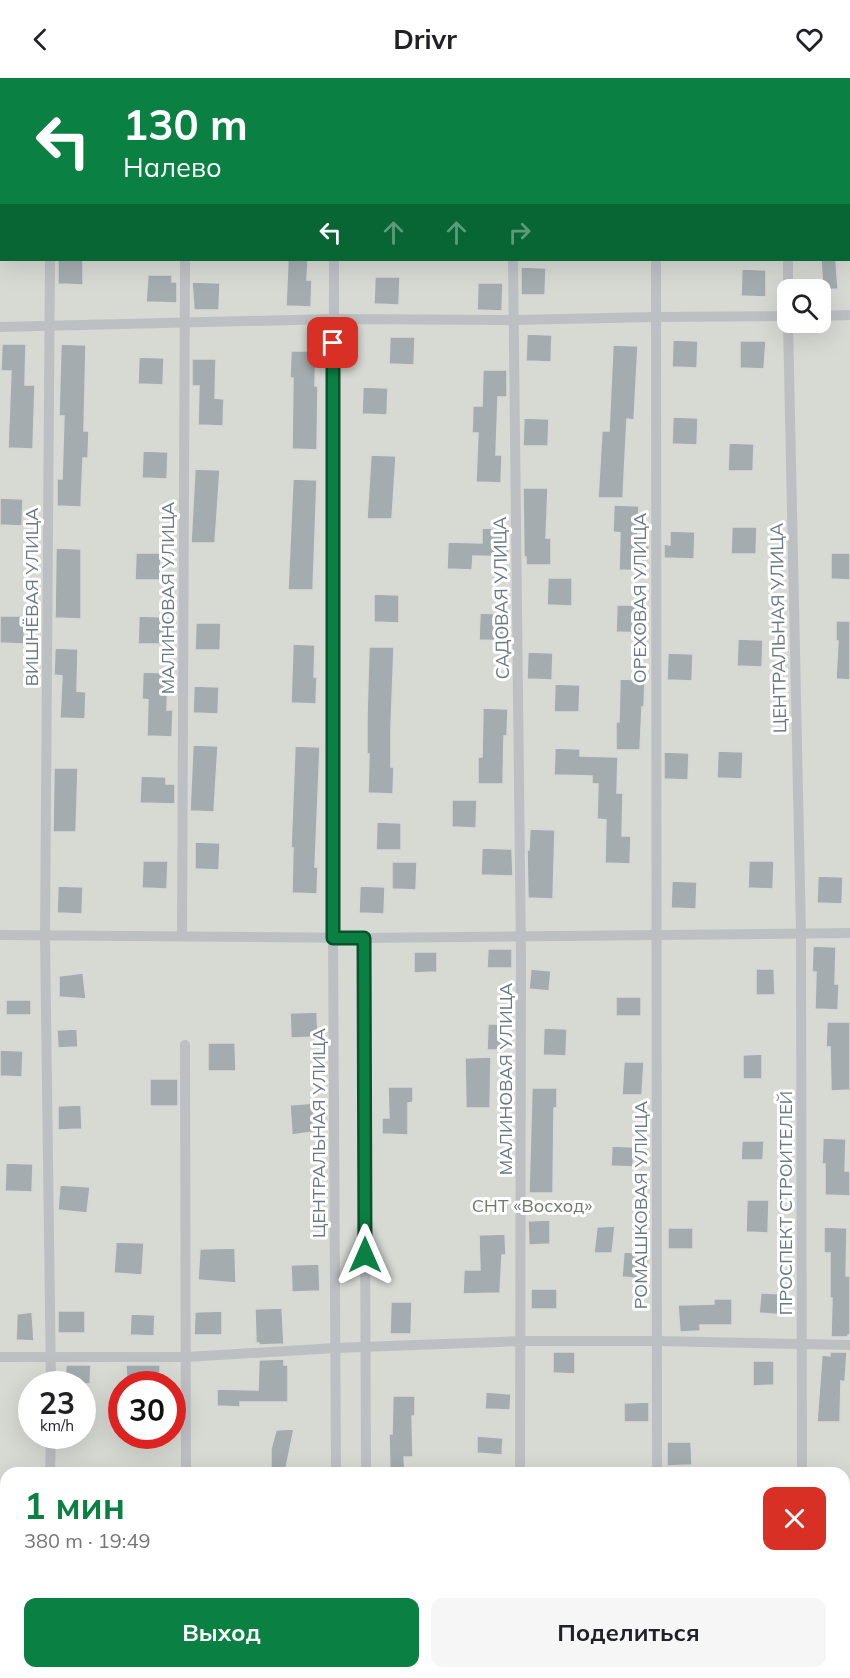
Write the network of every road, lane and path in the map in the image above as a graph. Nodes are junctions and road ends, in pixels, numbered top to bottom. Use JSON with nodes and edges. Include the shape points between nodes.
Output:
{"nodes":[{"id":1,"x":50,"y":261,"type":"edge"},
{"id":2,"x":185,"y":261,"type":"edge"},
{"id":3,"x":334,"y":261,"type":"edge"},
{"id":4,"x":513,"y":261,"type":"edge"},
{"id":5,"x":656,"y":261,"type":"edge"},
{"id":6,"x":788,"y":261,"type":"edge"},
{"id":7,"x":788,"y":279,"type":"edge"},
{"id":8,"x":850,"y":315,"type":"edge"},
{"id":9,"x":777,"y":316,"type":"edge"},
{"id":10,"x":831,"y":316,"type":"edge"},
{"id":11,"x":656,"y":317,"type":"junction"},
{"id":12,"x":333,"y":319,"type":"junction"},
{"id":13,"x":514,"y":320,"type":"junction"},
{"id":14,"x":185,"y":323,"type":"junction"},
{"id":15,"x":49,"y":326,"type":"junction"},
{"id":16,"x":0,"y":327,"type":"edge"},
{"id":17,"x":788,"y":333,"type":"edge"},
{"id":18,"x":801,"y":933,"type":"junction"},
{"id":19,"x":850,"y":933,"type":"edge"},
{"id":20,"x":0,"y":935,"type":"edge"},
{"id":21,"x":45,"y":936,"type":"junction"},
{"id":22,"x":182,"y":936,"type":"junction"},
{"id":23,"x":521,"y":936,"type":"junction"},
{"id":24,"x":656,"y":936,"type":"junction"},
{"id":25,"x":333,"y":938,"type":"junction"},
{"id":26,"x":364,"y":938,"type":"junction"},
{"id":27,"x":185,"y":1045,"type":"dead end"},
{"id":28,"x":521,"y":1341,"type":"junction"},
{"id":29,"x":657,"y":1341,"type":"junction"},
{"id":30,"x":802,"y":1345,"type":"junction"},
{"id":31,"x":850,"y":1345,"type":"edge"},
{"id":32,"x":365,"y":1347,"type":"junction"},
{"id":33,"x":335,"y":1348,"type":"junction"},
{"id":34,"x":0,"y":1357,"type":"edge"},
{"id":35,"x":186,"y":1357,"type":"junction"},
{"id":36,"x":51,"y":1358,"type":"junction"},
{"id":37,"x":51,"y":1371,"type":"edge"},
{"id":38,"x":51,"y":1449,"type":"edge"},
{"id":39,"x":50,"y":1467,"type":"edge"},
{"id":40,"x":186,"y":1467,"type":"edge"},
{"id":41,"x":336,"y":1467,"type":"edge"},
{"id":42,"x":366,"y":1467,"type":"edge"},
{"id":43,"x":520,"y":1467,"type":"edge"},
{"id":44,"x":657,"y":1467,"type":"edge"},
{"id":45,"x":802,"y":1467,"type":"edge"}],
"edges":[{"from":1,"to":15,"type":"street","name":"ВИШНЁВАЯ УЛИЦА"},
{"from":2,"to":14,"type":"street","name":"МАЛИНОВАЯ УЛИЦА"},
{"from":3,"to":12,"type":"street","name":"ЦЕНТРАЛЬНАЯ УЛИЦА"},
{"from":4,"to":13,"type":"street","name":"САДОВАЯ УЛИЦА"},
{"from":5,"to":11,"type":"street","name":"ОРЕХОВАЯ УЛИЦА"},
{"from":6,"to":7,"type":"street"},
{"from":8,"to":10,"type":"street"},
{"from":9,"to":11,"type":"street"},
{"from":11,"to":13,"type":"street"},
{"from":11,"to":24,"type":"street","name":"ОРЕХОВАЯ УЛИЦА"},
{"from":12,"to":13,"type":"street"},
{"from":12,"to":14,"type":"street"},
{"from":12,"to":25,"type":"street","name":"ЦЕНТРАЛЬНАЯ УЛИЦА"},
{"from":13,"to":23,"type":"street","name":"САДОВАЯ УЛИЦА"},
{"from":14,"to":15,"type":"street"},
{"from":14,"to":22,"type":"street","name":"МАЛИНОВАЯ УЛИЦА"},
{"from":15,"to":16,"type":"street"},
{"from":15,"to":21,"type":"street","name":"ВИШНЁВАЯ УЛИЦА"},
{"from":17,"to":18,"type":"street","name":"ЦЕНТРАЛЬНАЯ УЛИЦА"},
{"from":18,"to":19,"type":"street"},
{"from":18,"to":24,"type":"street"},
{"from":18,"to":30,"type":"street","name":"ПРОСПЕКТ СТРОИТЕЛЕЙ"},
{"from":20,"to":21,"type":"street"},
{"from":21,"to":22,"type":"street"},
{"from":21,"to":36,"type":"street","name":"ВИШНЁВАЯ УЛИЦА"},
{"from":22,"to":25,"type":"street"},
{"from":23,"to":24,"type":"street"},
{"from":23,"to":26,"type":"street"},
{"from":23,"to":28,"type":"street","name":"МАЛИНОВАЯ УЛИЦА"},
{"from":24,"to":29,"type":"street","name":"РОМАШКОВАЯ УЛИЦА"},
{"from":25,"to":26,"type":"street"},
{"from":25,"to":33,"type":"street","name":"ЦЕНТРАЛЬНАЯ УЛИЦА"},
{"from":26,"to":32,"type":"street"},
{"from":27,"to":35,"type":"street"},
{"from":28,"to":29,"type":"street"},
{"from":28,"to":32,"type":"street"},
{"from":28,"to":43,"type":"street","name":"МАЛИНОВАЯ УЛИЦА"},
{"from":29,"to":30,"type":"street"},
{"from":29,"to":44,"type":"street","name":"РОМАШКОВАЯ УЛИЦА"},
{"from":30,"to":31,"type":"street"},
{"from":30,"to":45,"type":"street","name":"ПРОСПЕКТ СТРОИТЕЛЕЙ"},
{"from":32,"to":33,"type":"street"},
{"from":32,"to":42,"type":"street"},
{"from":33,"to":35,"type":"street"},
{"from":33,"to":41,"type":"street","name":"ЦЕНТРАЛЬНАЯ УЛИЦА"},
{"from":34,"to":36,"type":"street"},
{"from":35,"to":36,"type":"street"},
{"from":35,"to":40,"type":"street"},
{"from":36,"to":37,"type":"street","name":"ВИШНЁВАЯ УЛИЦА"},
{"from":38,"to":39,"type":"street"}]}
